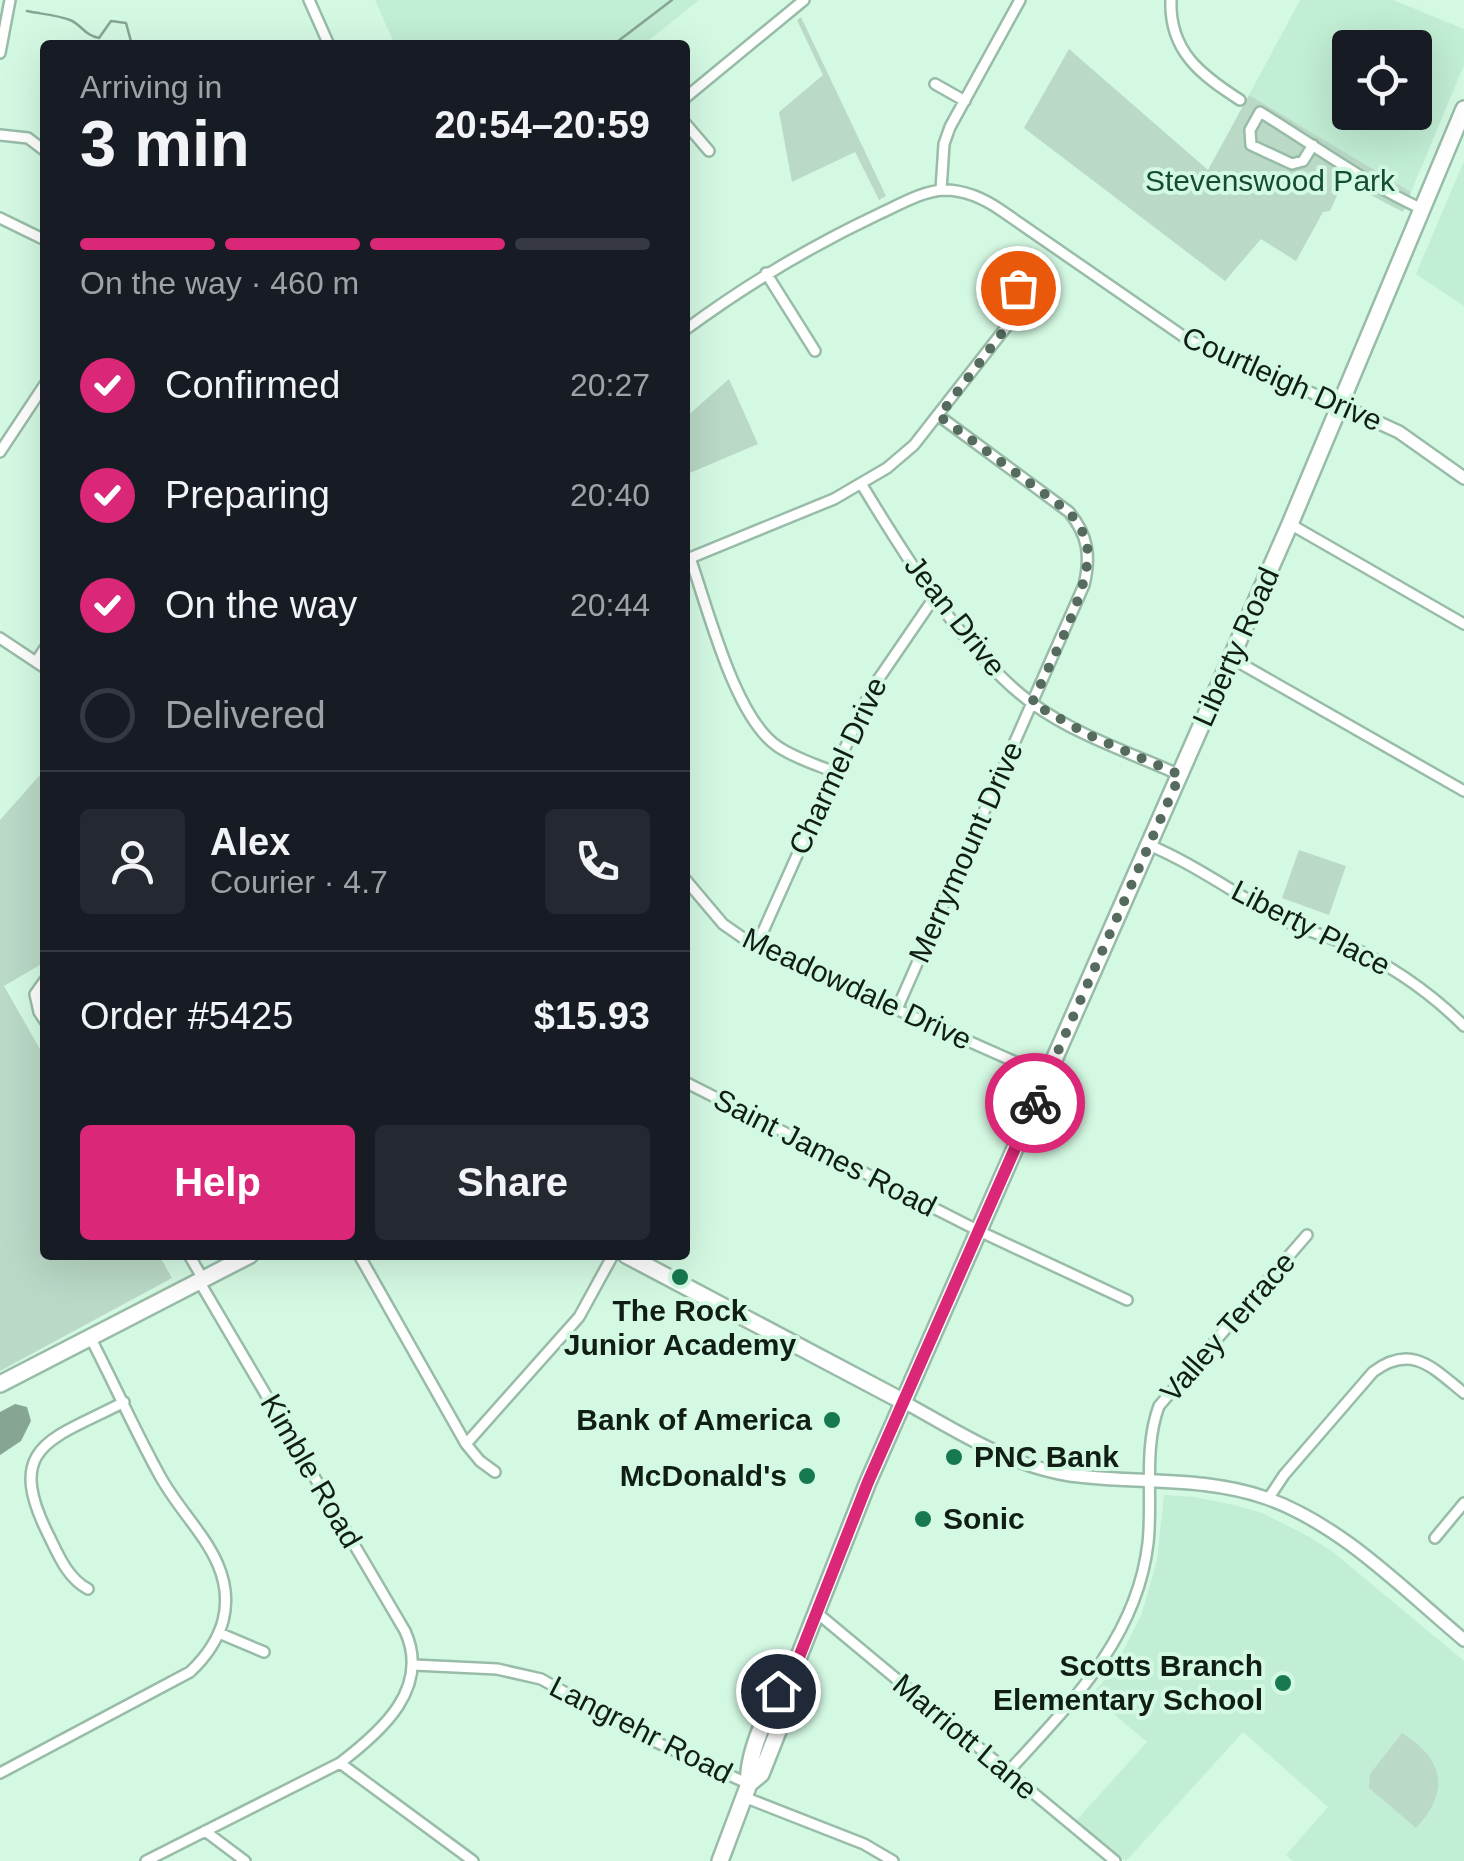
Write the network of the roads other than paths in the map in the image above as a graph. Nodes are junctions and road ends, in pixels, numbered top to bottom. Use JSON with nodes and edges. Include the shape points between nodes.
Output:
{"nodes":[{"id":1,"x":10,"y":0,"type":"edge"},
{"id":2,"x":308,"y":0,"type":"edge"},
{"id":3,"x":804,"y":0,"type":"edge"},
{"id":4,"x":1020,"y":0,"type":"edge"},
{"id":5,"x":1171,"y":0,"type":"edge"},
{"id":6,"x":327,"y":40,"type":"edge"},
{"id":7,"x":0,"y":53,"type":"edge"},
{"id":8,"x":934,"y":84,"type":"dead end"},
{"id":9,"x":690,"y":94,"type":"edge"},
{"id":10,"x":1240,"y":100,"type":"dead end"},
{"id":11,"x":965,"y":101,"type":"junction"},
{"id":12,"x":1464,"y":109,"type":"edge"},
{"id":13,"x":690,"y":129,"type":"edge"},
{"id":14,"x":0,"y":135,"type":"edge"},
{"id":15,"x":1313,"y":144,"type":"junction"},
{"id":16,"x":40,"y":147,"type":"edge"},
{"id":17,"x":708,"y":151,"type":"dead end"},
{"id":18,"x":940,"y":190,"type":"junction"},
{"id":19,"x":1422,"y":209,"type":"junction"},
{"id":20,"x":0,"y":218,"type":"edge"},
{"id":21,"x":40,"y":238,"type":"edge"},
{"id":22,"x":766,"y":273,"type":"junction"},
{"id":23,"x":1008,"y":325,"type":"junction"},
{"id":24,"x":690,"y":326,"type":"edge"},
{"id":25,"x":814,"y":350,"type":"dead end"},
{"id":26,"x":40,"y":392,"type":"edge"},
{"id":27,"x":1340,"y":405,"type":"junction"},
{"id":28,"x":939,"y":416,"type":"junction"},
{"id":29,"x":0,"y":452,"type":"edge"},
{"id":30,"x":1464,"y":478,"type":"edge"},
{"id":31,"x":862,"y":485,"type":"junction"},
{"id":32,"x":1290,"y":524,"type":"junction"},
{"id":33,"x":690,"y":558,"type":"edge"},
{"id":34,"x":690,"y":567,"type":"edge"},
{"id":35,"x":936,"y":595,"type":"junction"},
{"id":36,"x":1464,"y":624,"type":"edge"},
{"id":37,"x":0,"y":638,"type":"edge"},
{"id":38,"x":1230,"y":658,"type":"junction"},
{"id":39,"x":40,"y":665,"type":"edge"},
{"id":40,"x":1032,"y":703,"type":"junction"},
{"id":41,"x":834,"y":772,"type":"junction"},
{"id":42,"x":1180,"y":775,"type":"junction"},
{"id":43,"x":1464,"y":791,"type":"edge"},
{"id":44,"x":1149,"y":844,"type":"junction"},
{"id":45,"x":690,"y":885,"type":"edge"},
{"id":46,"x":756,"y":947,"type":"junction"},
{"id":47,"x":40,"y":987,"type":"edge"},
{"id":48,"x":896,"y":1009,"type":"junction"},
{"id":49,"x":40,"y":1015,"type":"edge"},
{"id":50,"x":1464,"y":1026,"type":"edge"},
{"id":51,"x":1047,"y":1076,"type":"junction"},
{"id":52,"x":690,"y":1085,"type":"edge"},
{"id":53,"x":979,"y":1230,"type":"junction"},
{"id":54,"x":1307,"y":1235,"type":"dead end"},
{"id":55,"x":191,"y":1260,"type":"edge"},
{"id":56,"x":240,"y":1260,"type":"edge"},
{"id":57,"x":362,"y":1260,"type":"edge"},
{"id":58,"x":610,"y":1260,"type":"edge"},
{"id":59,"x":635,"y":1260,"type":"edge"},
{"id":60,"x":201,"y":1280,"type":"junction"},
{"id":61,"x":1127,"y":1300,"type":"dead end"},
{"id":62,"x":90,"y":1337,"type":"junction"},
{"id":63,"x":0,"y":1384,"type":"edge"},
{"id":64,"x":1464,"y":1394,"type":"edge"},
{"id":65,"x":124,"y":1402,"type":"junction"},
{"id":66,"x":904,"y":1402,"type":"junction"},
{"id":67,"x":466,"y":1444,"type":"junction"},
{"id":68,"x":495,"y":1472,"type":"dead end"},
{"id":69,"x":1150,"y":1481,"type":"junction"},
{"id":70,"x":1268,"y":1499,"type":"junction"},
{"id":71,"x":1464,"y":1503,"type":"edge"},
{"id":72,"x":1435,"y":1538,"type":"dead end"},
{"id":73,"x":88,"y":1589,"type":"dead end"},
{"id":74,"x":816,"y":1612,"type":"junction"},
{"id":75,"x":219,"y":1633,"type":"junction"},
{"id":76,"x":1464,"y":1640,"type":"edge"},
{"id":77,"x":264,"y":1652,"type":"dead end"},
{"id":78,"x":414,"y":1665,"type":"junction"},
{"id":79,"x":340,"y":1762,"type":"junction"},
{"id":80,"x":0,"y":1773,"type":"edge"},
{"id":81,"x":1007,"y":1773,"type":"junction"},
{"id":82,"x":747,"y":1791,"type":"junction"},
{"id":83,"x":205,"y":1832,"type":"junction"},
{"id":84,"x":146,"y":1861,"type":"edge"},
{"id":85,"x":245,"y":1861,"type":"edge"},
{"id":86,"x":472,"y":1861,"type":"edge"},
{"id":87,"x":720,"y":1861,"type":"edge"},
{"id":88,"x":893,"y":1861,"type":"edge"},
{"id":89,"x":1115,"y":1861,"type":"edge"}],
"edges":[{"from":1,"to":7,"type":"street"},
{"from":2,"to":6,"type":"street"},
{"from":3,"to":9,"type":"street"},
{"from":4,"to":11,"type":"street"},
{"from":5,"to":10,"type":"street","via":[[1174,34],[1188,60]]},
{"from":8,"to":11,"type":"street"},
{"from":11,"to":18,"type":"street","via":[[944,144]]},
{"from":12,"to":19,"type":"main road","name":"Liberty Road"},
{"from":13,"to":17,"type":"street"},
{"from":14,"to":16,"type":"street","via":[[28,138]]},
{"from":15,"to":15,"type":"street","via":[[1292,164],[1256,150],[1250,130],[1260,112]]},
{"from":15,"to":19,"type":"street"},
{"from":18,"to":22,"type":"street","via":[[844,230]]},
{"from":18,"to":27,"type":"street","name":"Courtleigh Drive","via":[[983,198],[1190,342]]},
{"from":19,"to":27,"type":"main road","name":"Liberty Road"},
{"from":20,"to":21,"type":"street"},
{"from":22,"to":24,"type":"street"},
{"from":22,"to":25,"type":"street"},
{"from":23,"to":23,"type":"street","via":[[1023,301],[1018,288],[1006,283],[992,290],[989,304]]},
{"from":23,"to":28,"type":"street"},
{"from":26,"to":29,"type":"street"},
{"from":27,"to":30,"type":"street","name":"Courtleigh Drive","via":[[1398,432]]},
{"from":27,"to":32,"type":"main road","name":"Liberty Road"},
{"from":28,"to":31,"type":"street"},
{"from":28,"to":40,"type":"street","name":"Merrymount Drive","via":[[1069,512],[1084,534],[1084,585]]},
{"from":31,"to":33,"type":"street"},
{"from":31,"to":35,"type":"street","name":"Jean Drive"},
{"from":32,"to":36,"type":"street"},
{"from":32,"to":38,"type":"main road","name":"Liberty Road"},
{"from":34,"to":41,"type":"street","via":[[752,720],[776,746]]},
{"from":35,"to":40,"type":"street","name":"Jean Drive","via":[[987,662]]},
{"from":35,"to":41,"type":"street","name":"Charmel Drive","via":[[880,673]]},
{"from":37,"to":39,"type":"street"},
{"from":38,"to":42,"type":"main road","name":"Liberty Road"},
{"from":38,"to":43,"type":"street"},
{"from":40,"to":42,"type":"street","name":"Jean Drive"},
{"from":40,"to":48,"type":"street","name":"Merrymount Drive"},
{"from":41,"to":46,"type":"street","name":"Charmel Drive"},
{"from":42,"to":44,"type":"main road","name":"Liberty Road"},
{"from":44,"to":50,"type":"street","name":"Liberty Place","via":[[1294,925],[1396,970]]},
{"from":44,"to":51,"type":"main road","name":"Liberty Road"},
{"from":45,"to":46,"type":"street","name":"Meadowdale Drive","via":[[724,924]]},
{"from":46,"to":48,"type":"street","name":"Meadowdale Drive"},
{"from":47,"to":49,"type":"street"},
{"from":48,"to":51,"type":"street","name":"Meadowdale Drive"},
{"from":51,"to":53,"type":"main road","name":"Liberty Road"},
{"from":52,"to":53,"type":"street","name":"Saint James Road"},
{"from":53,"to":61,"type":"street","name":"Saint James Road"},
{"from":53,"to":66,"type":"main road","name":"Liberty Road"},
{"from":54,"to":69,"type":"street","name":"Valley Terrace","via":[[1159,1406]]},
{"from":55,"to":60,"type":"street","name":"Kimble Road"},
{"from":56,"to":60,"type":"main road"},
{"from":57,"to":67,"type":"street"},
{"from":58,"to":67,"type":"street","via":[[578,1317]]},
{"from":59,"to":66,"type":"main road"},
{"from":60,"to":62,"type":"main road"},
{"from":60,"to":78,"type":"street","name":"Kimble Road","via":[[405,1632]]},
{"from":62,"to":63,"type":"main road"},
{"from":62,"to":65,"type":"street"},
{"from":64,"to":70,"type":"street","via":[[1416,1359],[1384,1364]]},
{"from":65,"to":73,"type":"street","via":[[47,1444],[30,1473],[30,1496],[57,1552]]},
{"from":65,"to":75,"type":"street","via":[[170,1494],[223,1574]]},
{"from":66,"to":69,"type":"street","via":[[1039,1469]]},
{"from":66,"to":74,"type":"main road","name":"Liberty Road"},
{"from":67,"to":68,"type":"street"},
{"from":69,"to":70,"type":"street","via":[[1196,1482]]},
{"from":69,"to":81,"type":"street","name":"Valley Terrace","via":[[1146,1559],[1128,1618],[1096,1672]]},
{"from":70,"to":76,"type":"street","via":[[1342,1540]]},
{"from":71,"to":72,"type":"street"},
{"from":74,"to":81,"type":"street","name":"Marriott Lane"},
{"from":74,"to":82,"type":"main road","name":"Liberty Road","via":[[790,1680],[792,1696],[761,1774]]},
{"from":75,"to":77,"type":"street"},
{"from":75,"to":80,"type":"street","via":[[190,1672]]},
{"from":78,"to":79,"type":"street","via":[[393,1713]]},
{"from":78,"to":82,"type":"street","name":"Langrehr Road","via":[[497,1668],[541,1679]]},
{"from":79,"to":83,"type":"street"},
{"from":79,"to":86,"type":"street"},
{"from":81,"to":89,"type":"street","name":"Marriott Lane"},
{"from":82,"to":87,"type":"main road","name":"Liberty Road"},
{"from":82,"to":88,"type":"street","name":"Langrehr Road"},
{"from":83,"to":84,"type":"street"},
{"from":83,"to":85,"type":"street"}]}
